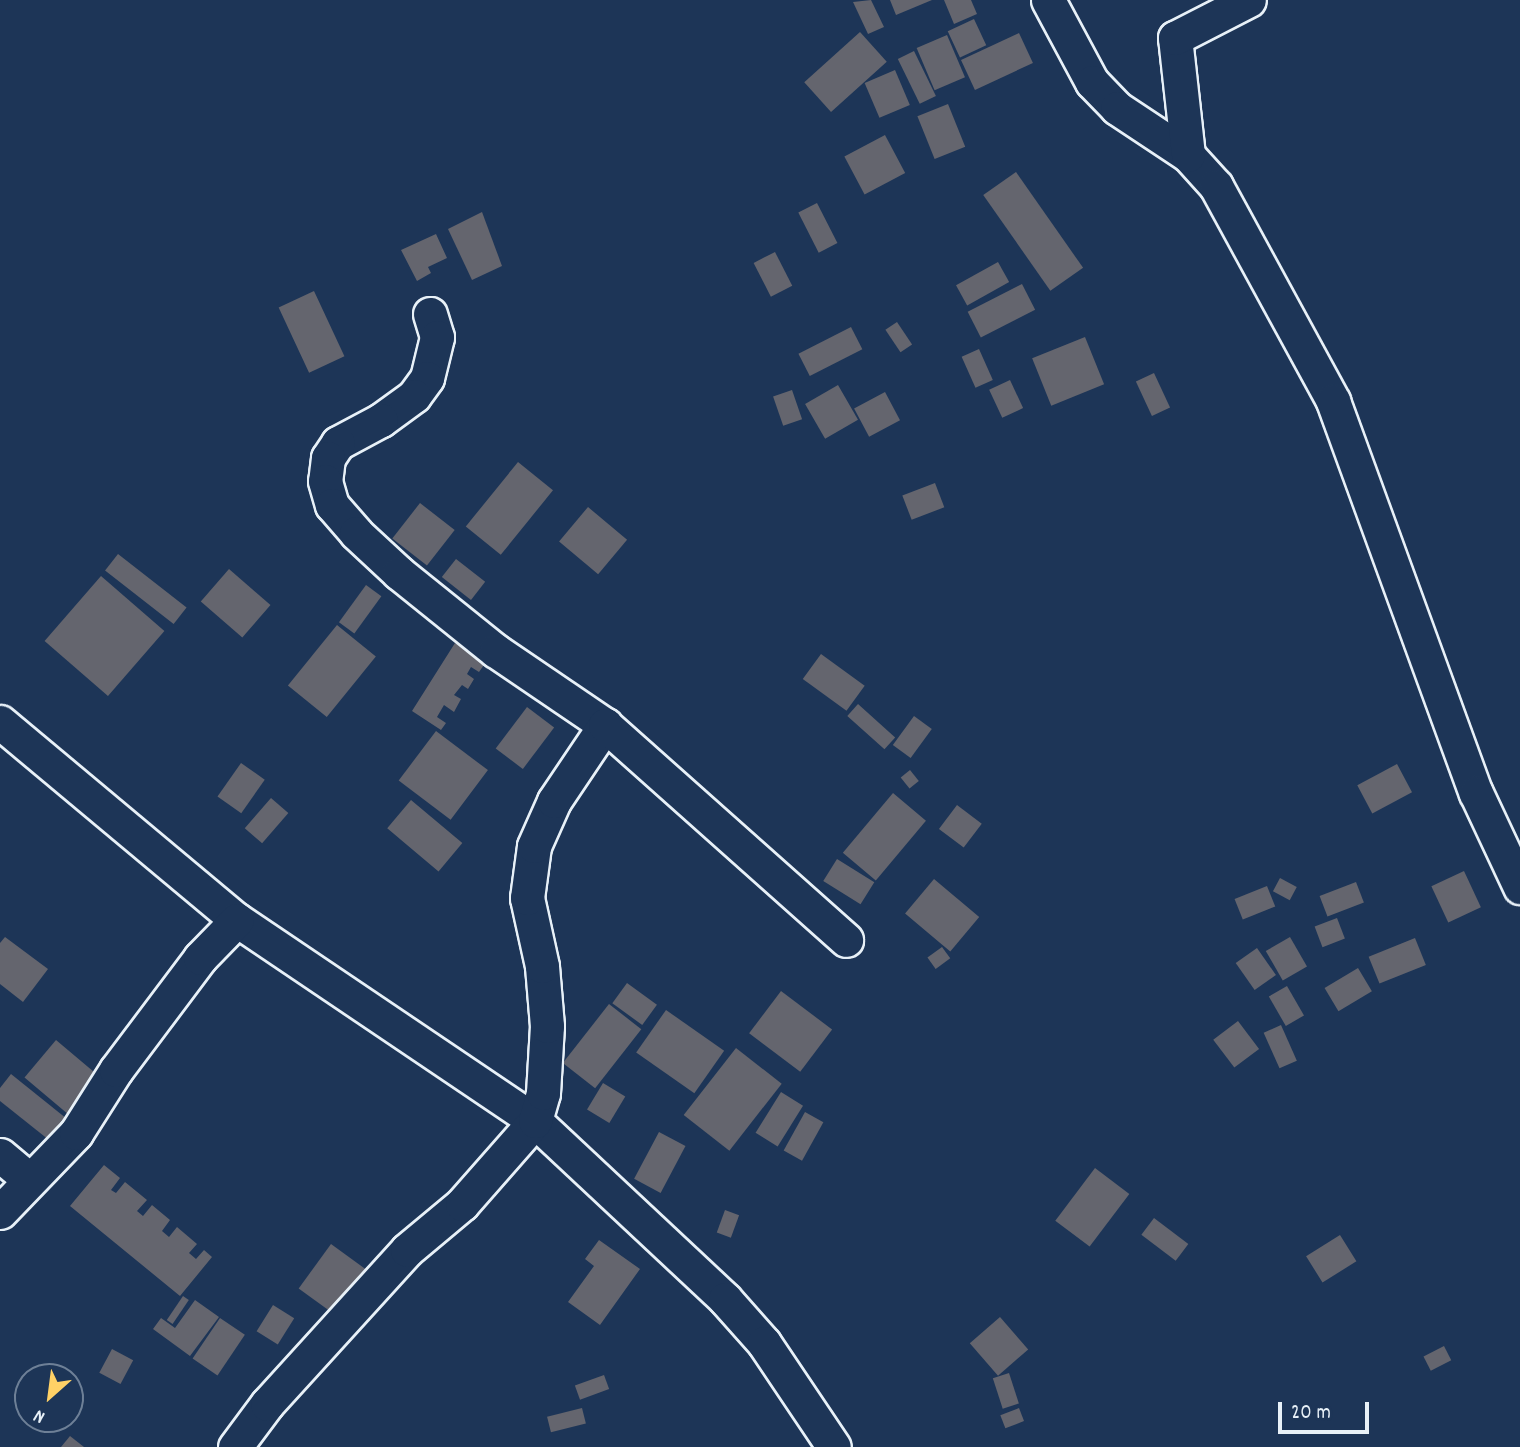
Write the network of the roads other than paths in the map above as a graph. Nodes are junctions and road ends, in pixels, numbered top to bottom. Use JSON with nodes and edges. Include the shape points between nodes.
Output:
{"nodes":[{"id":1,"x":1048,"y":0,"type":"edge"},
{"id":2,"x":1248,"y":0,"type":"edge"},
{"id":3,"x":1188,"y":155,"type":"junction"},
{"id":4,"x":430,"y":314,"type":"dead end"},
{"id":5,"x":0,"y":722,"type":"edge"},
{"id":6,"x":605,"y":725,"type":"junction"},
{"id":7,"x":1520,"y":887,"type":"edge"},
{"id":8,"x":237,"y":920,"type":"junction"},
{"id":9,"x":846,"y":940,"type":"dead end"},
{"id":10,"x":535,"y":1121,"type":"junction"},
{"id":11,"x":0,"y":1154,"type":"edge"},
{"id":12,"x":29,"y":1179,"type":"junction"},
{"id":13,"x":0,"y":1212,"type":"edge"},
{"id":14,"x":235,"y":1447,"type":"edge"},
{"id":15,"x":834,"y":1447,"type":"edge"}],
"edges":[{"from":1,"to":3,"type":"street","via":[[1092,82],[1117,108]]},
{"from":2,"to":3,"type":"street","via":[[1175,38]]},
{"from":3,"to":7,"type":"street","via":[[1216,187],[1333,401],[1472,780]]},
{"from":4,"to":6,"type":"street","via":[[437,337],[428,378],[414,396],[381,420],[338,443],[328,458],[325,481],[332,505],[382,557],[486,644]]},
{"from":5,"to":8,"type":"street"},
{"from":6,"to":9,"type":"street"},
{"from":6,"to":10,"type":"street","via":[[554,801],[534,846],[527,898],[542,966],[547,1026],[543,1093]]},
{"from":8,"to":10,"type":"street"},
{"from":8,"to":12,"type":"street","via":[[200,958],[116,1070],[76,1133]]},
{"from":10,"to":14,"type":"street","via":[[462,1204],[407,1250],[267,1404]]},
{"from":10,"to":15,"type":"street","via":[[724,1299],[764,1343]]},
{"from":11,"to":12,"type":"street"},
{"from":12,"to":13,"type":"street"}]}
